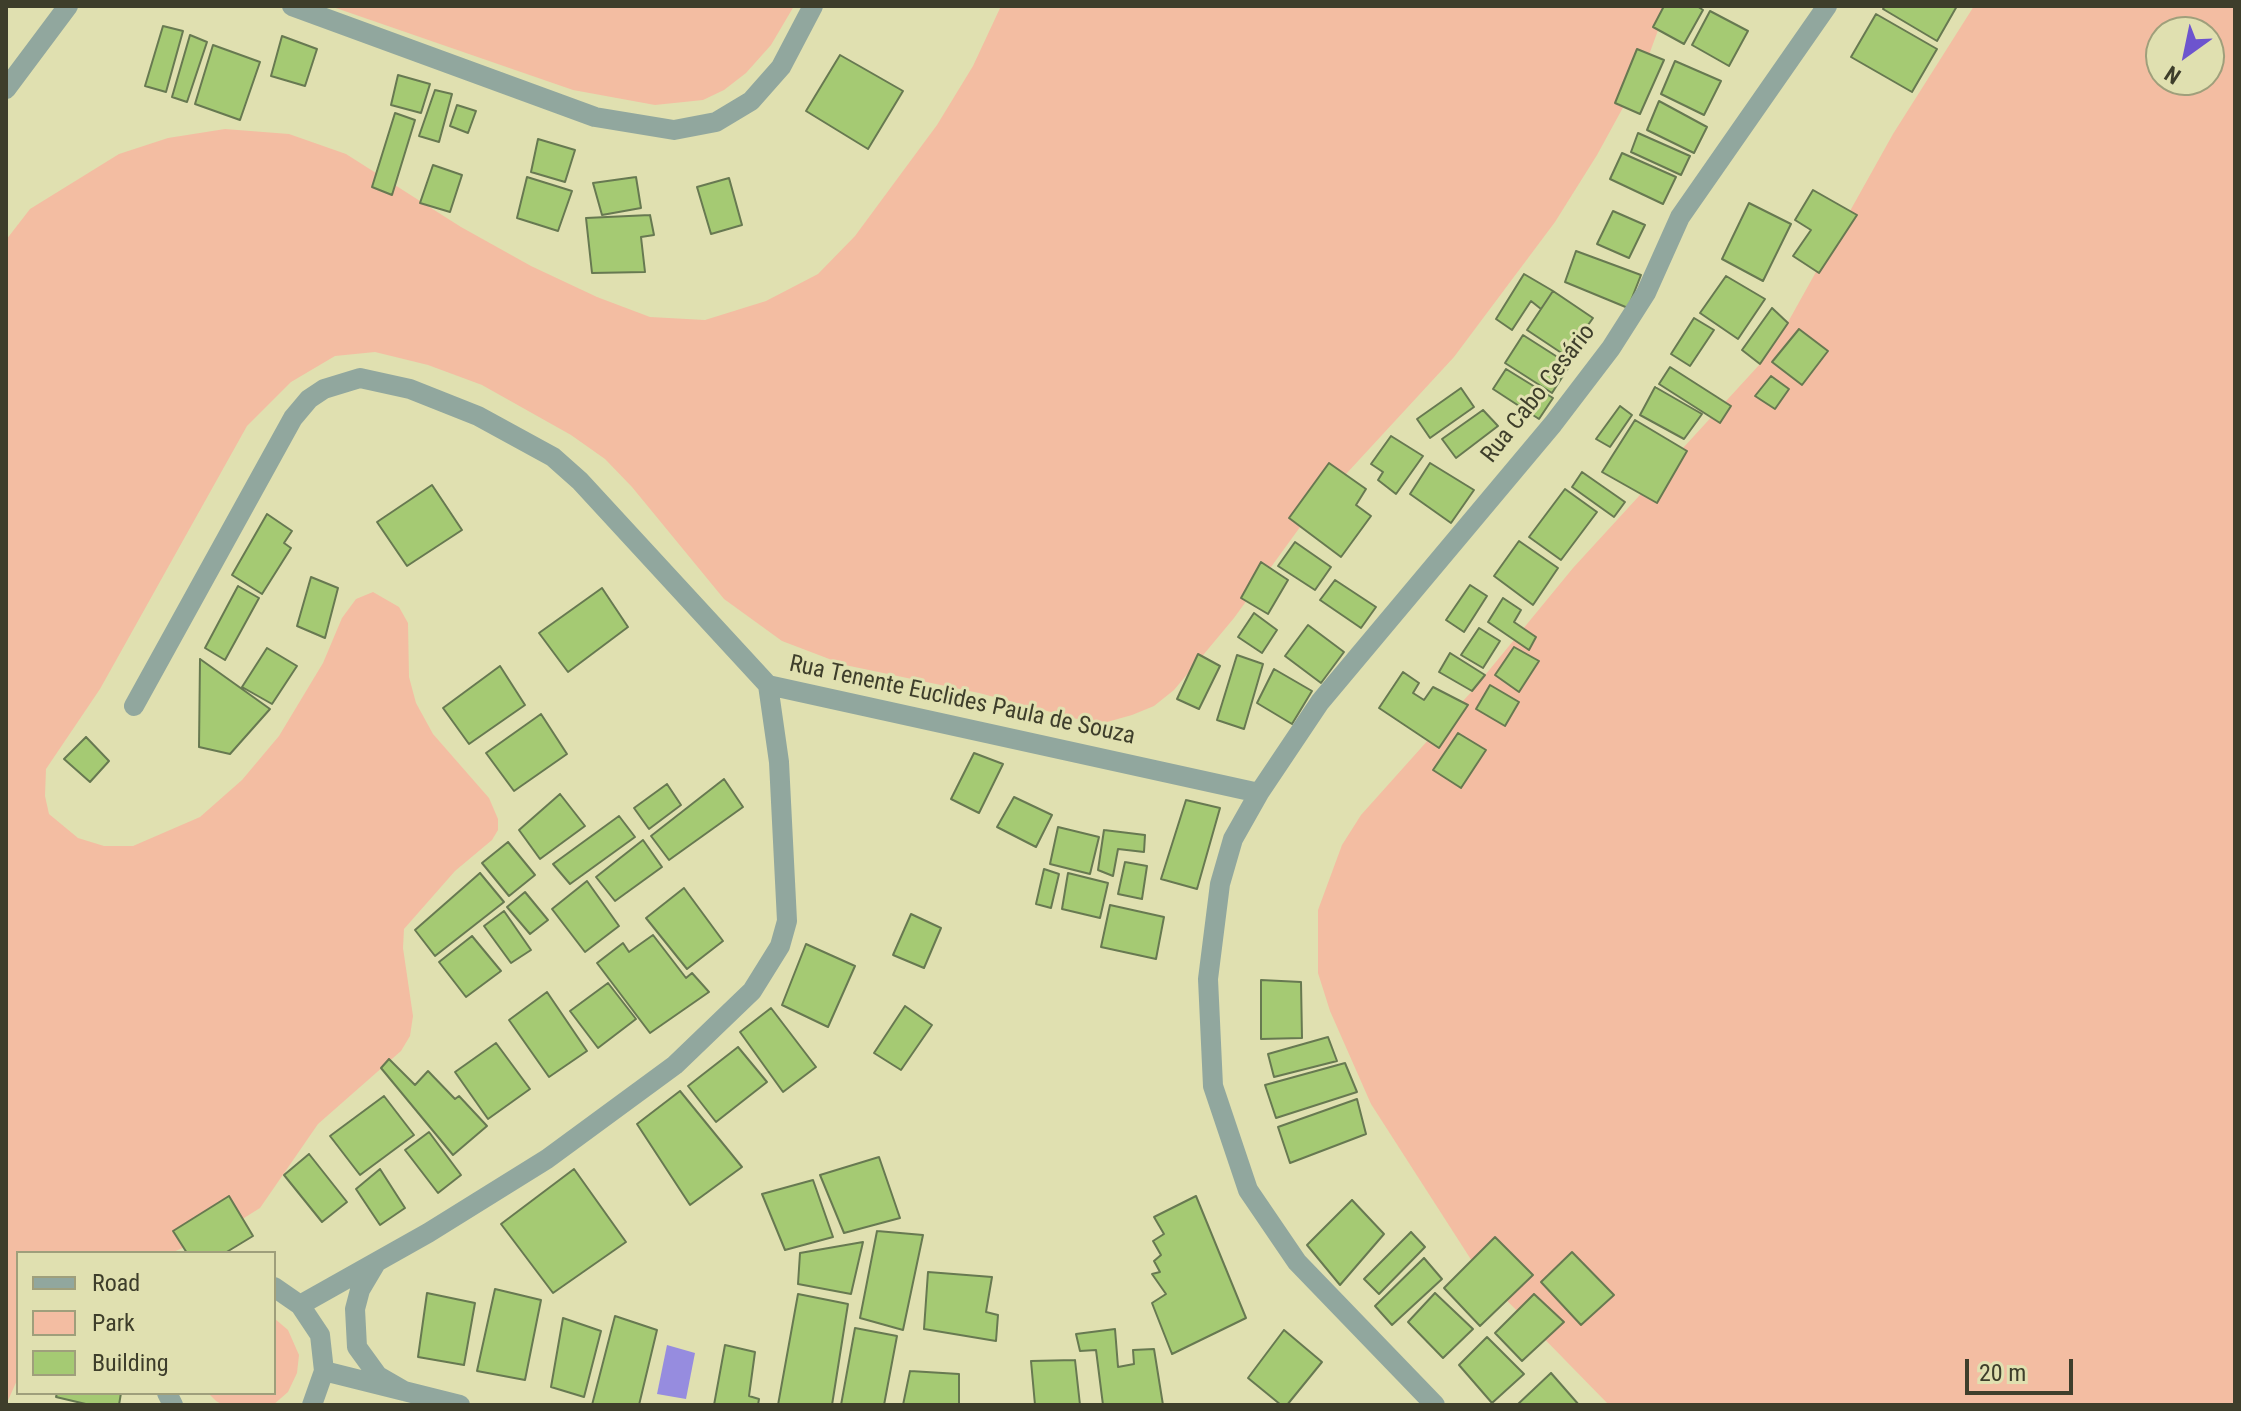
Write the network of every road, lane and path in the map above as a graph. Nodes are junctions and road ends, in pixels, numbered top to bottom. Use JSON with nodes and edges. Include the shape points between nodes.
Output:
{"nodes":[{"id":1,"x":68,"y":6,"type":"edge"},
{"id":2,"x":292,"y":6,"type":"edge"},
{"id":3,"x":813,"y":6,"type":"edge"},
{"id":4,"x":1827,"y":6,"type":"edge"},
{"id":5,"x":6,"y":89,"type":"edge"},
{"id":6,"x":768,"y":685,"type":"junction"},
{"id":7,"x":134,"y":706,"type":"dead end"},
{"id":8,"x":1259,"y":793,"type":"junction"},
{"id":9,"x":378,"y":1261,"type":"junction"},
{"id":10,"x":276,"y":1288,"type":"edge"},
{"id":11,"x":300,"y":1305,"type":"junction"},
{"id":12,"x":324,"y":1371,"type":"junction"},
{"id":13,"x":404,"y":1391,"type":"junction"},
{"id":14,"x":1430,"y":1404,"type":"edge"},
{"id":15,"x":312,"y":1405,"type":"edge"},
{"id":16,"x":460,"y":1405,"type":"edge"}],
"edges":[{"from":1,"to":5,"type":"street"},
{"from":2,"to":3,"type":"street","via":[[595,117],[674,130],[716,122],[751,101],[781,67]]},
{"from":4,"to":8,"type":"street","name":"Rua Cabo Cesário","via":[[1680,217],[1646,293],[1611,348],[1320,702]]},
{"from":6,"to":7,"type":"street","name":"Rua Tenente Euclides Paula de Souza","via":[[553,457],[478,416],[410,389],[360,378],[324,389],[293,418]]},
{"from":6,"to":8,"type":"street","name":"Rua Tenente Euclides Paula de Souza"},
{"from":6,"to":9,"type":"street","via":[[788,880],[787,921],[767,971],[675,1065],[547,1159]]},
{"from":8,"to":14,"type":"street","name":"Rua Cabo Cesário","via":[[1233,839],[1220,884],[1208,979],[1213,1086],[1242,1177],[1269,1224],[1297,1262]]},
{"from":9,"to":11,"type":"street"},
{"from":9,"to":13,"type":"street","via":[[357,1298],[355,1334],[362,1359]]},
{"from":10,"to":11,"type":"street"},
{"from":11,"to":12,"type":"street","via":[[320,1335]]},
{"from":12,"to":13,"type":"street"},
{"from":12,"to":15,"type":"street"},
{"from":13,"to":16,"type":"street"}]}
